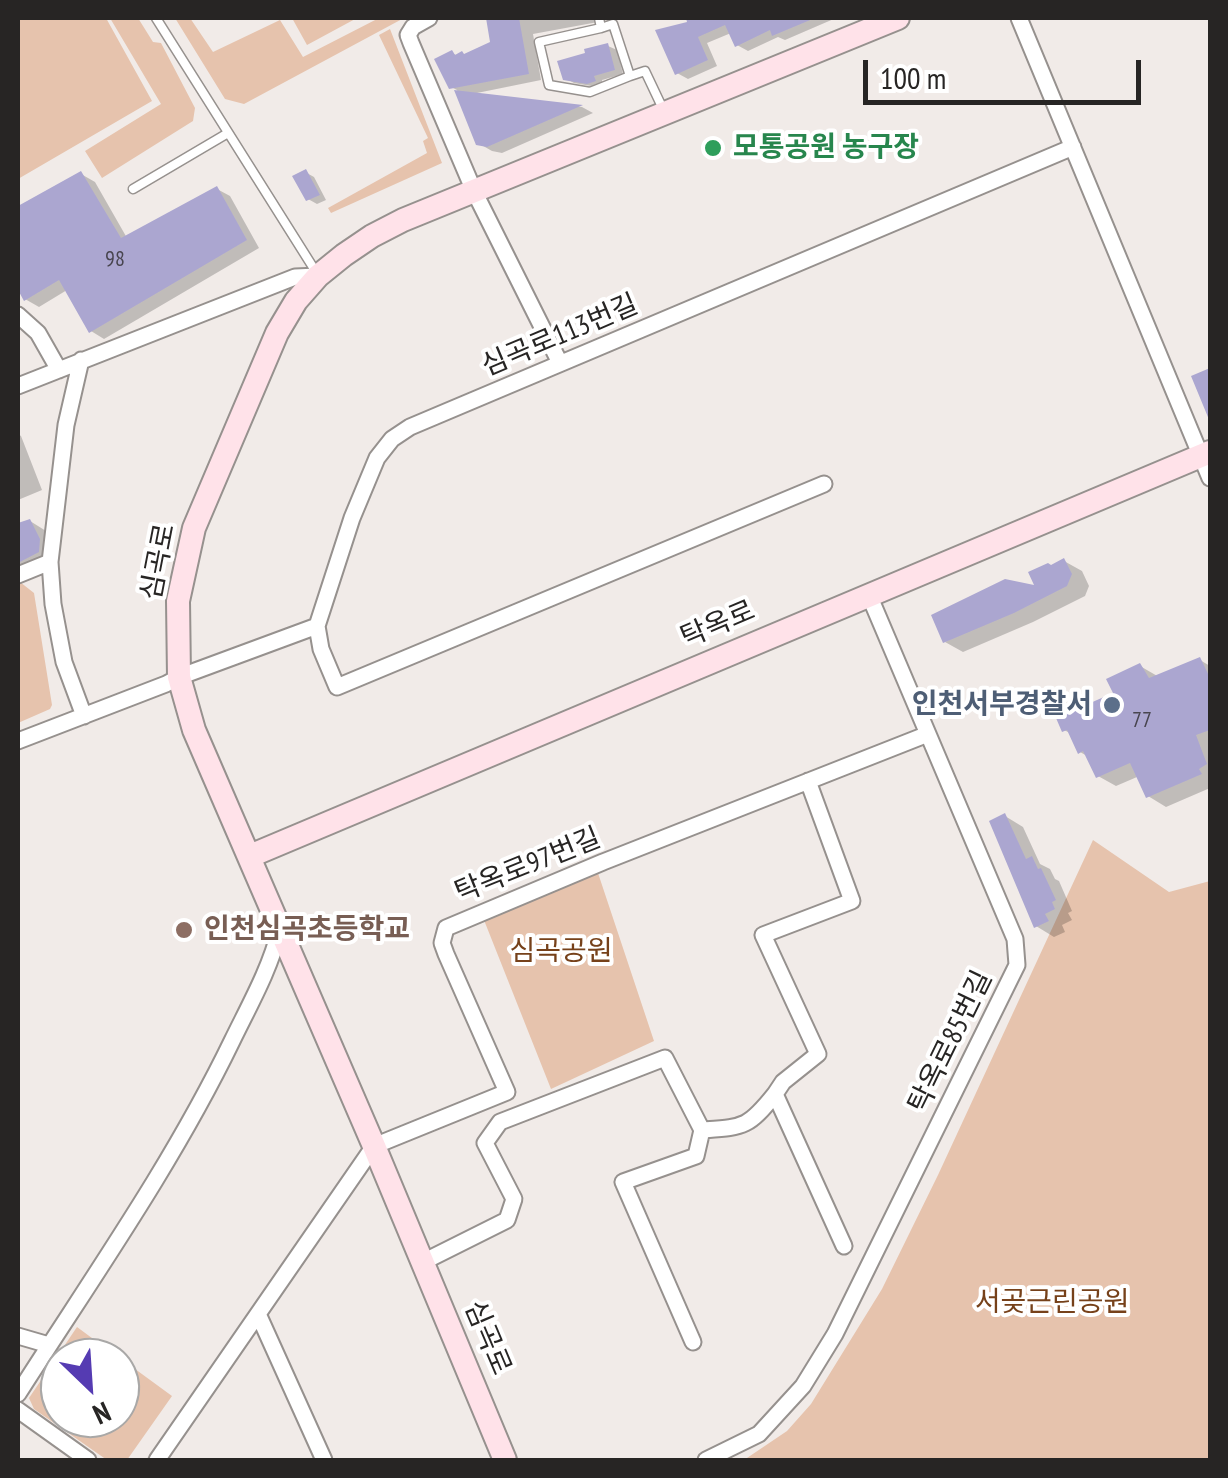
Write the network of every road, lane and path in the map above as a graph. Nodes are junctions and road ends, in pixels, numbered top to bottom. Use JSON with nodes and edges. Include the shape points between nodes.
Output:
{"nodes":[{"id":1,"x":156,"y":18,"type":"edge"},
{"id":2,"x":429,"y":18,"type":"edge"},
{"id":3,"x":898,"y":18,"type":"edge"},
{"id":4,"x":1019,"y":18,"type":"edge"},
{"id":5,"x":600,"y":23,"type":"edge"},
{"id":6,"x":630,"y":76,"type":"junction"},
{"id":7,"x":665,"y":113,"type":"junction"},
{"id":8,"x":228,"y":133,"type":"junction"},
{"id":9,"x":1073,"y":148,"type":"junction"},
{"id":10,"x":133,"y":189,"type":"dead end"},
{"id":11,"x":474,"y":191,"type":"junction"},
{"id":12,"x":318,"y":276,"type":"junction"},
{"id":13,"x":18,"y":316,"type":"edge"},
{"id":14,"x":81,"y":360,"type":"junction"},
{"id":15,"x":560,"y":364,"type":"junction"},
{"id":16,"x":59,"y":370,"type":"junction"},
{"id":17,"x":22,"y":380,"type":"edge"},
{"id":18,"x":1206,"y":454,"type":"edge"},
{"id":19,"x":1210,"y":478,"type":"edge"},
{"id":20,"x":824,"y":484,"type":"dead end"},
{"id":21,"x":50,"y":562,"type":"junction"},
{"id":22,"x":18,"y":575,"type":"edge"},
{"id":23,"x":869,"y":594,"type":"junction"},
{"id":24,"x":317,"y":626,"type":"junction"},
{"id":25,"x":178,"y":677,"type":"junction"},
{"id":26,"x":84,"y":716,"type":"junction"},
{"id":27,"x":928,"y":734,"type":"junction"},
{"id":28,"x":18,"y":741,"type":"edge"},
{"id":29,"x":808,"y":781,"type":"junction"},
{"id":30,"x":250,"y":856,"type":"junction"},
{"id":31,"x":280,"y":929,"type":"junction"},
{"id":32,"x":775,"y":1094,"type":"junction"},
{"id":33,"x":702,"y":1130,"type":"junction"},
{"id":34,"x":374,"y":1146,"type":"junction"},
{"id":35,"x":844,"y":1246,"type":"dead end"},
{"id":36,"x":423,"y":1262,"type":"junction"},
{"id":37,"x":259,"y":1316,"type":"junction"},
{"id":38,"x":54,"y":1338,"type":"edge"},
{"id":39,"x":692,"y":1342,"type":"dead end"},
{"id":40,"x":40,"y":1360,"type":"edge"},
{"id":41,"x":18,"y":1394,"type":"edge"},
{"id":42,"x":18,"y":1410,"type":"edge"},
{"id":43,"x":88,"y":1460,"type":"edge"},
{"id":44,"x":157,"y":1460,"type":"edge"},
{"id":45,"x":324,"y":1460,"type":"edge"},
{"id":46,"x":505,"y":1460,"type":"edge"},
{"id":47,"x":706,"y":1460,"type":"edge"}],
"edges":[{"from":1,"to":8,"type":"lane"},
{"from":2,"to":11,"type":"street","via":[[408,35]]},
{"from":3,"to":7,"type":"street","name":"심곡로"},
{"from":4,"to":9,"type":"street"},
{"from":5,"to":6,"type":"lane","via":[[613,24]]},
{"from":5,"to":6,"type":"lane","via":[[539,42],[549,85],[590,92]]},
{"from":6,"to":7,"type":"lane","via":[[645,71]]},
{"from":7,"to":11,"type":"street","name":"심곡로"},
{"from":8,"to":10,"type":"lane"},
{"from":8,"to":12,"type":"lane"},
{"from":9,"to":15,"type":"street","name":"심곡로113번길"},
{"from":9,"to":18,"type":"street"},
{"from":11,"to":12,"type":"street","name":"심곡로","via":[[372,236]]},
{"from":11,"to":15,"type":"street"},
{"from":12,"to":14,"type":"street","via":[[295,276]]},
{"from":12,"to":25,"type":"street","name":"심곡로","via":[[276,333],[194,528],[178,602]]},
{"from":13,"to":16,"type":"street","via":[[38,333]]},
{"from":14,"to":16,"type":"street"},
{"from":14,"to":21,"type":"street"},
{"from":15,"to":24,"type":"street","name":"심곡로113번길","via":[[392,439],[376,458]]},
{"from":16,"to":17,"type":"street"},
{"from":18,"to":19,"type":"street"},
{"from":18,"to":23,"type":"street","name":"탁옥로"},
{"from":20,"to":24,"type":"street","via":[[337,687]]},
{"from":21,"to":22,"type":"street"},
{"from":21,"to":26,"type":"street","via":[[64,662]]},
{"from":23,"to":27,"type":"street","name":"탁옥로85번길"},
{"from":23,"to":30,"type":"street","name":"탁옥로"},
{"from":24,"to":25,"type":"street"},
{"from":25,"to":26,"type":"street"},
{"from":25,"to":30,"type":"street","name":"심곡로"},
{"from":26,"to":28,"type":"street"},
{"from":27,"to":29,"type":"street","name":"탁옥로97번길"},
{"from":27,"to":47,"type":"street","name":"탁옥로85번길","via":[[1015,939],[1017,965],[803,1386],[758,1434]]},
{"from":29,"to":32,"type":"street","via":[[852,901],[763,935],[818,1054]]},
{"from":29,"to":34,"type":"street","name":"탁옥로97번길","via":[[446,928],[442,944],[507,1092]]},
{"from":30,"to":31,"type":"street","name":"심곡로"},
{"from":31,"to":34,"type":"street","name":"심곡로"},
{"from":31,"to":38,"type":"street","via":[[214,1077]]},
{"from":32,"to":33,"type":"street","via":[[742,1127]]},
{"from":32,"to":35,"type":"street"},
{"from":33,"to":36,"type":"street","via":[[666,1058],[500,1122],[485,1143],[514,1199],[507,1220]]},
{"from":33,"to":39,"type":"street","via":[[696,1156],[624,1182]]},
{"from":34,"to":36,"type":"street","name":"심곡로"},
{"from":34,"to":37,"type":"street"},
{"from":36,"to":46,"type":"street","name":"심곡로"},
{"from":37,"to":44,"type":"street"},
{"from":37,"to":45,"type":"street"},
{"from":40,"to":41,"type":"street"},
{"from":42,"to":43,"type":"street"}]}
